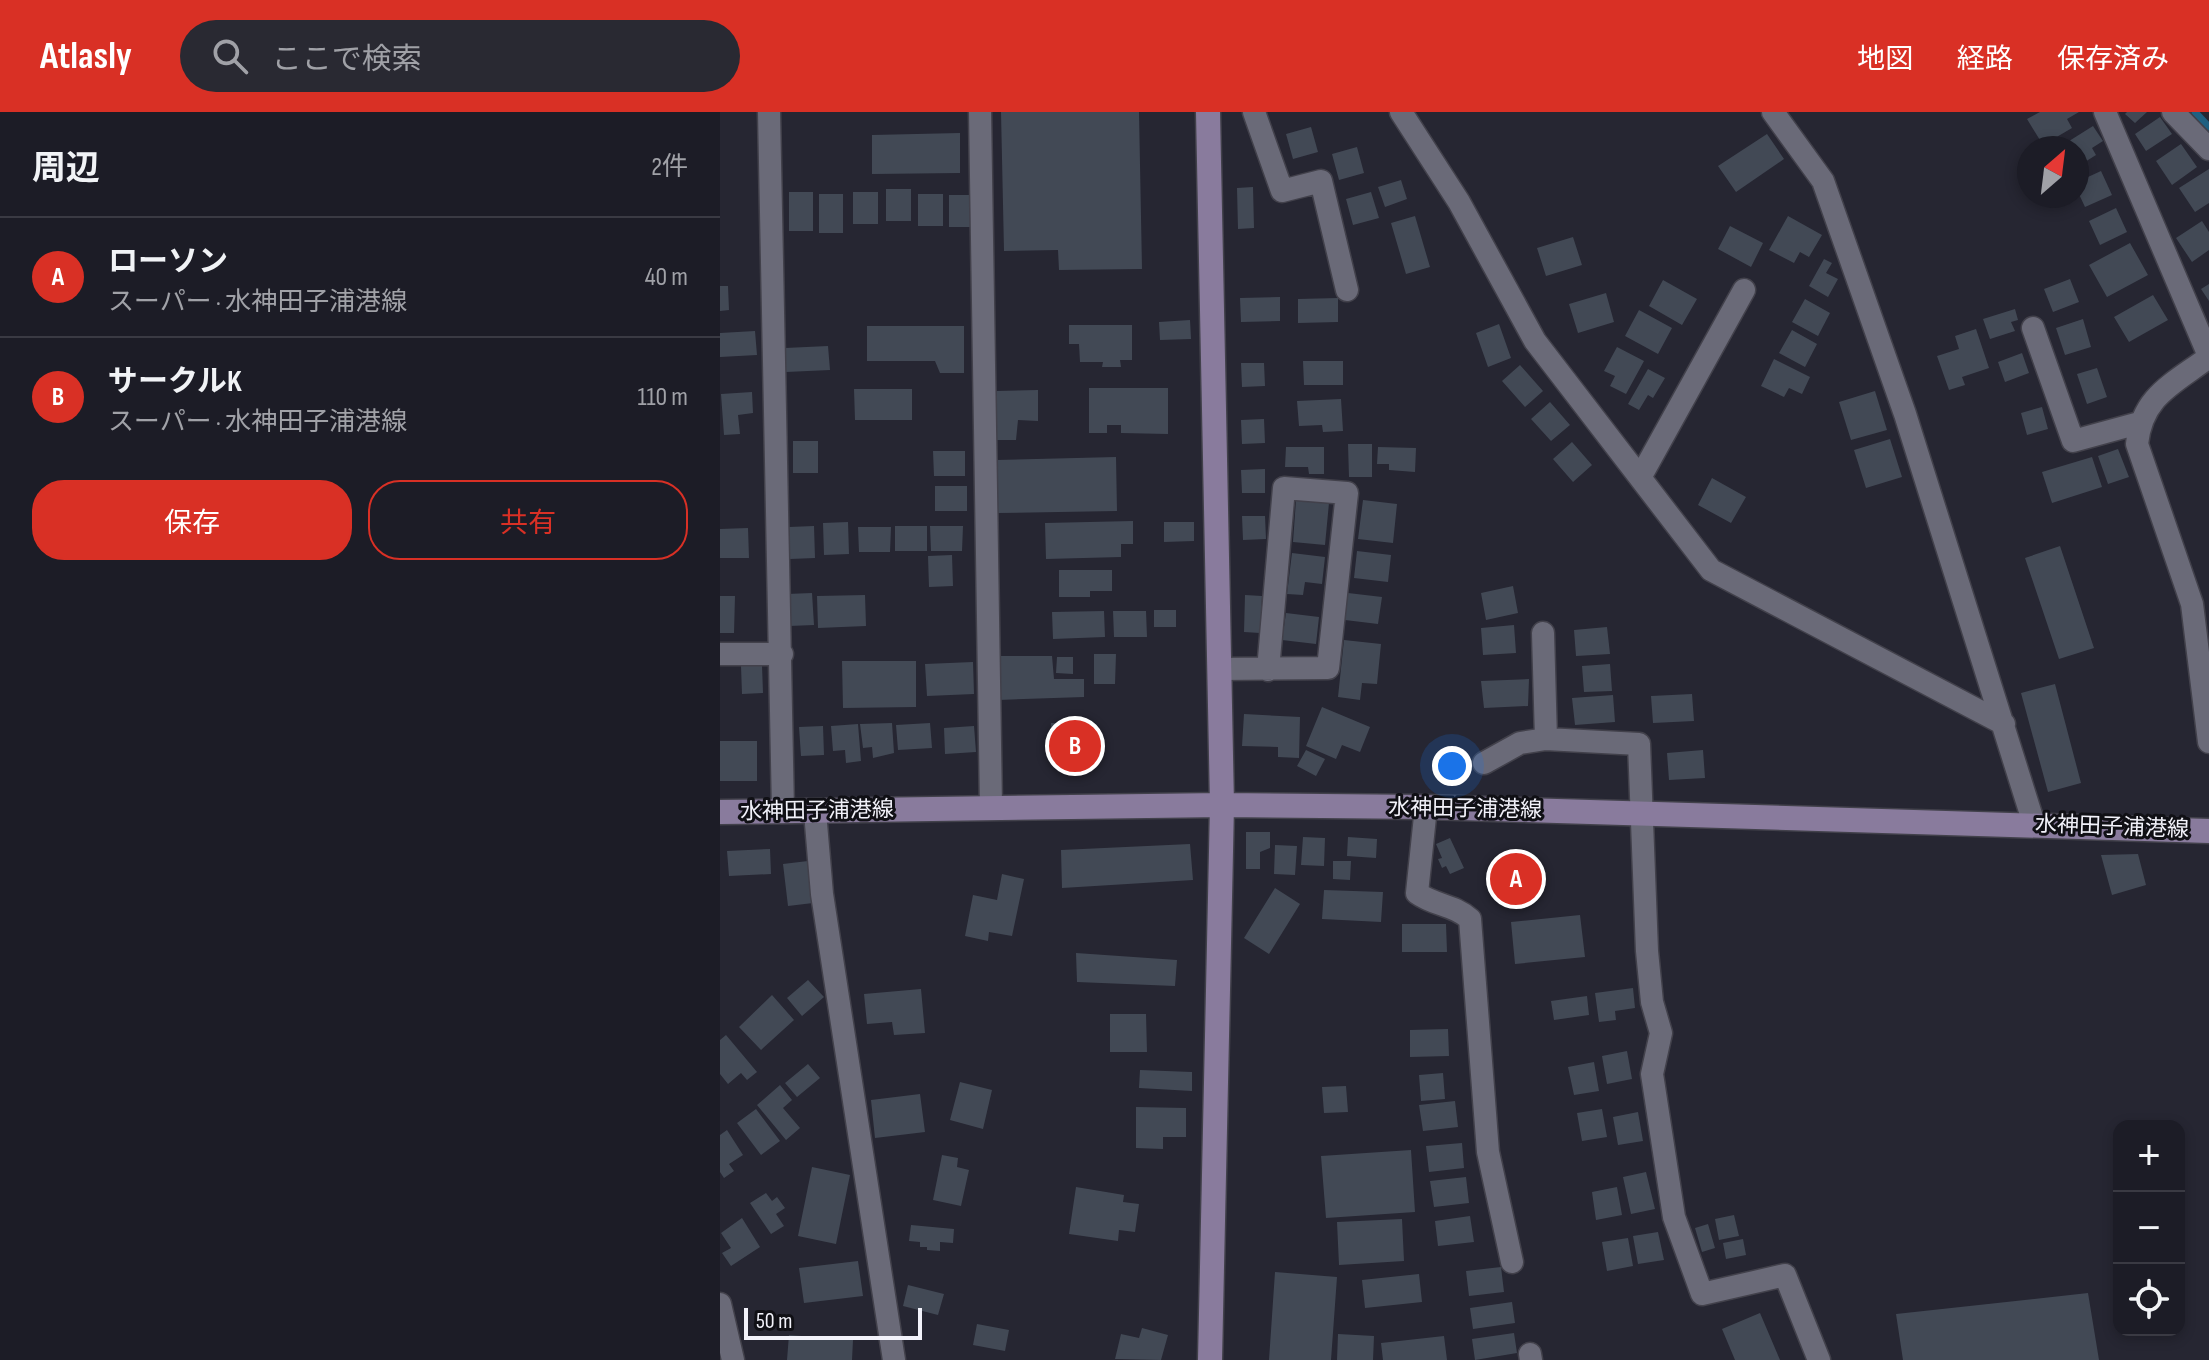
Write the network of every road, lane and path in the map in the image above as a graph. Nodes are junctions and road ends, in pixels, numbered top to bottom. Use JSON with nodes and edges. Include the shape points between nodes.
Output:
{"nodes":[{"id":1,"x":769,"y":112,"type":"edge"},
{"id":2,"x":980,"y":112,"type":"edge"},
{"id":3,"x":1208,"y":112,"type":"edge"},
{"id":4,"x":1254,"y":112,"type":"edge"},
{"id":5,"x":1401,"y":112,"type":"edge"},
{"id":6,"x":1773,"y":112,"type":"edge"},
{"id":7,"x":2105,"y":112,"type":"edge"},
{"id":8,"x":2173,"y":112,"type":"edge"},
{"id":9,"x":2209,"y":149,"type":"edge"},
{"id":10,"x":1347,"y":290,"type":"dead end"},
{"id":11,"x":1744,"y":290,"type":"dead end"},
{"id":12,"x":2033,"y":328,"type":"dead end"},
{"id":13,"x":2209,"y":356,"type":"edge"},
{"id":14,"x":2139,"y":423,"type":"junction"},
{"id":15,"x":1641,"y":476,"type":"junction"},
{"id":16,"x":1543,"y":633,"type":"dead end"},
{"id":17,"x":720,"y":654,"type":"edge"},
{"id":18,"x":782,"y":654,"type":"junction"},
{"id":19,"x":1219,"y":669,"type":"junction"},
{"id":20,"x":1268,"y":670,"type":"junction"},
{"id":21,"x":2004,"y":724,"type":"junction"},
{"id":22,"x":1546,"y":739,"type":"junction"},
{"id":23,"x":2209,"y":742,"type":"edge"},
{"id":24,"x":1484,"y":763,"type":"dead end"},
{"id":25,"x":1222,"y":805,"type":"junction"},
{"id":26,"x":991,"y":807,"type":"junction"},
{"id":27,"x":1426,"y":807,"type":"junction"},
{"id":28,"x":783,"y":811,"type":"junction"},
{"id":29,"x":720,"y":812,"type":"edge"},
{"id":30,"x":815,"y":812,"type":"junction"},
{"id":31,"x":1643,"y":814,"type":"junction"},
{"id":32,"x":2034,"y":824,"type":"junction"},
{"id":33,"x":2209,"y":831,"type":"edge"},
{"id":34,"x":1512,"y":1262,"type":"dead end"},
{"id":35,"x":720,"y":1304,"type":"edge"},
{"id":36,"x":733,"y":1360,"type":"edge"},
{"id":37,"x":894,"y":1360,"type":"edge"},
{"id":38,"x":1210,"y":1360,"type":"edge"},
{"id":39,"x":1819,"y":1360,"type":"edge"}],
"edges":[{"from":1,"to":18,"type":"street"},
{"from":2,"to":26,"type":"street"},
{"from":3,"to":19,"type":"main road"},
{"from":4,"to":10,"type":"street","via":[[1282,191],[1321,181]]},
{"from":5,"to":15,"type":"street","via":[[1459,202],[1535,341]]},
{"from":6,"to":21,"type":"street","via":[[1823,181],[1905,414]]},
{"from":7,"to":13,"type":"street"},
{"from":8,"to":9,"type":"street"},
{"from":11,"to":15,"type":"street"},
{"from":12,"to":14,"type":"street","via":[[2073,441]]},
{"from":13,"to":14,"type":"street","via":[[2149,403]]},
{"from":14,"to":23,"type":"street","via":[[2137,444],[2192,604]]},
{"from":15,"to":21,"type":"street","via":[[1711,570]]},
{"from":16,"to":22,"type":"street"},
{"from":17,"to":18,"type":"street"},
{"from":18,"to":28,"type":"street"},
{"from":19,"to":20,"type":"street"},
{"from":19,"to":25,"type":"main road"},
{"from":20,"to":20,"type":"street","via":[[1284,488],[1347,493],[1328,668]]},
{"from":21,"to":32,"type":"street"},
{"from":22,"to":24,"type":"street","via":[[1520,743]]},
{"from":22,"to":31,"type":"street","via":[[1639,744]]},
{"from":25,"to":26,"type":"main road","name":"水神田子浦港線"},
{"from":25,"to":27,"type":"main road","name":"水神田子浦港線"},
{"from":25,"to":38,"type":"main road"},
{"from":26,"to":30,"type":"main road","name":"水神田子浦港線"},
{"from":27,"to":31,"type":"main road","name":"水神田子浦港線"},
{"from":27,"to":34,"type":"street","via":[[1417,893],[1470,919],[1488,1152]]},
{"from":28,"to":29,"type":"main road","name":"水神田子浦港線"},
{"from":28,"to":30,"type":"main road","name":"水神田子浦港線"},
{"from":30,"to":37,"type":"street","via":[[822,894]]},
{"from":31,"to":32,"type":"main road","name":"水神田子浦港線"},
{"from":31,"to":39,"type":"street","via":[[1647,951],[1661,1033],[1652,1074],[1674,1217],[1702,1294],[1785,1275]]},
{"from":32,"to":33,"type":"main road","name":"水神田子浦港線"},
{"from":35,"to":36,"type":"street"}]}
